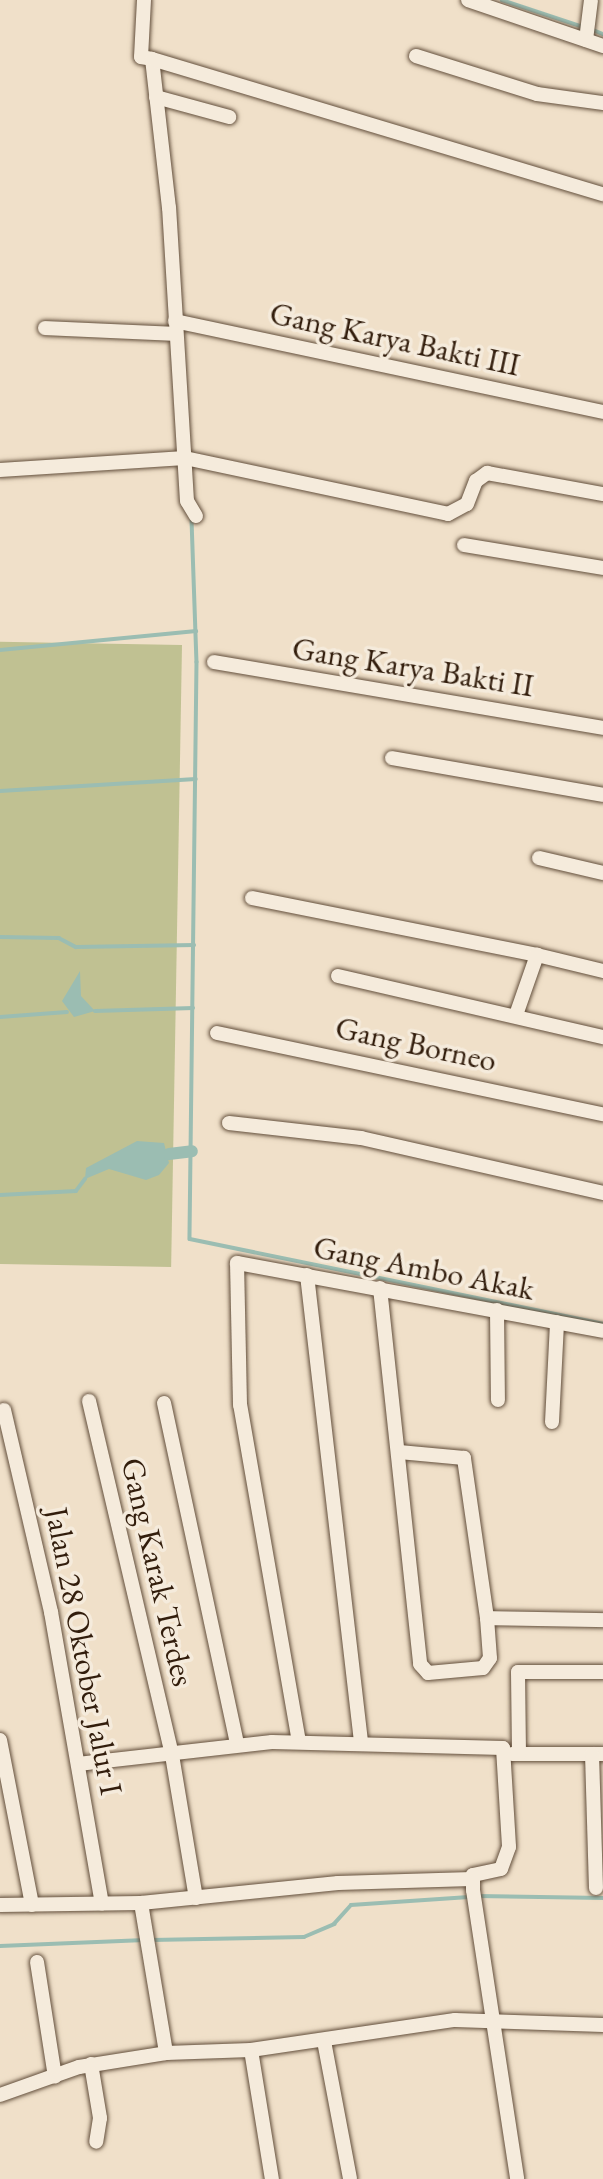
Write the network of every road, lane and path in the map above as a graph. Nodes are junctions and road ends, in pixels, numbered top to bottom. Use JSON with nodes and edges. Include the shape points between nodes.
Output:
{"nodes":[{"id":1,"x":144,"y":0,"type":"edge"},
{"id":2,"x":468,"y":0,"type":"edge"},
{"id":3,"x":592,"y":0,"type":"edge"},
{"id":4,"x":486,"y":2,"type":"edge"},
{"id":5,"x":507,"y":6,"type":"edge"},
{"id":6,"x":588,"y":33,"type":"junction"},
{"id":7,"x":603,"y":46,"type":"edge"},
{"id":8,"x":416,"y":56,"type":"dead end"},
{"id":9,"x":152,"y":59,"type":"junction"},
{"id":10,"x":161,"y":99,"type":"junction"},
{"id":11,"x":603,"y":103,"type":"edge"},
{"id":12,"x":229,"y":117,"type":"dead end"},
{"id":13,"x":603,"y":194,"type":"edge"},
{"id":14,"x":179,"y":325,"type":"junction"},
{"id":15,"x":45,"y":328,"type":"dead end"},
{"id":16,"x":603,"y":412,"type":"edge"},
{"id":17,"x":185,"y":458,"type":"junction"},
{"id":18,"x":0,"y":470,"type":"edge"},
{"id":19,"x":603,"y":494,"type":"edge"},
{"id":20,"x":196,"y":516,"type":"dead end"},
{"id":21,"x":464,"y":545,"type":"dead end"},
{"id":22,"x":603,"y":568,"type":"edge"},
{"id":23,"x":214,"y":662,"type":"dead end"},
{"id":24,"x":603,"y":727,"type":"edge"},
{"id":25,"x":393,"y":758,"type":"dead end"},
{"id":26,"x":603,"y":795,"type":"edge"},
{"id":27,"x":539,"y":858,"type":"dead end"},
{"id":28,"x":603,"y":873,"type":"edge"},
{"id":29,"x":252,"y":898,"type":"dead end"},
{"id":30,"x":537,"y":955,"type":"junction"},
{"id":31,"x":603,"y":971,"type":"edge"},
{"id":32,"x":338,"y":976,"type":"dead end"},
{"id":33,"x":516,"y":1015,"type":"junction"},
{"id":34,"x":217,"y":1033,"type":"dead end"},
{"id":35,"x":603,"y":1037,"type":"edge"},
{"id":36,"x":603,"y":1114,"type":"edge"},
{"id":37,"x":229,"y":1123,"type":"dead end"},
{"id":38,"x":603,"y":1193,"type":"edge"},
{"id":39,"x":307,"y":1275,"type":"junction"},
{"id":40,"x":380,"y":1288,"type":"junction"},
{"id":41,"x":497,"y":1310,"type":"junction"},
{"id":42,"x":557,"y":1322,"type":"junction"},
{"id":43,"x":603,"y":1331,"type":"edge"},
{"id":44,"x":498,"y":1400,"type":"dead end"},
{"id":45,"x":89,"y":1401,"type":"dead end"},
{"id":46,"x":164,"y":1403,"type":"dead end"},
{"id":47,"x":4,"y":1410,"type":"dead end"},
{"id":48,"x":552,"y":1422,"type":"dead end"},
{"id":49,"x":399,"y":1452,"type":"junction"},
{"id":50,"x":488,"y":1618,"type":"junction"},
{"id":51,"x":603,"y":1620,"type":"edge"},
{"id":52,"x":603,"y":1672,"type":"edge"},
{"id":53,"x":0,"y":1740,"type":"edge"},
{"id":54,"x":299,"y":1742,"type":"junction"},
{"id":55,"x":237,"y":1744,"type":"junction"},
{"id":56,"x":361,"y":1744,"type":"junction"},
{"id":57,"x":504,"y":1754,"type":"junction"},
{"id":58,"x":519,"y":1754,"type":"junction"},
{"id":59,"x":598,"y":1754,"type":"edge"},
{"id":60,"x":172,"y":1755,"type":"junction"},
{"id":61,"x":78,"y":1764,"type":"junction"},
{"id":62,"x":473,"y":1884,"type":"junction"},
{"id":63,"x":596,"y":1888,"type":"dead end"},
{"id":64,"x":196,"y":1898,"type":"junction"},
{"id":65,"x":102,"y":1904,"type":"junction"},
{"id":66,"x":0,"y":1905,"type":"edge"},
{"id":67,"x":32,"y":1905,"type":"junction"},
{"id":68,"x":142,"y":1910,"type":"junction"},
{"id":69,"x":37,"y":1962,"type":"dead end"},
{"id":70,"x":492,"y":2019,"type":"junction"},
{"id":71,"x":603,"y":2025,"type":"edge"},
{"id":72,"x":324,"y":2041,"type":"junction"},
{"id":73,"x":251,"y":2050,"type":"junction"},
{"id":74,"x":166,"y":2053,"type":"junction"},
{"id":75,"x":91,"y":2064,"type":"junction"},
{"id":76,"x":55,"y":2077,"type":"junction"},
{"id":77,"x":0,"y":2095,"type":"edge"},
{"id":78,"x":96,"y":2143,"type":"dead end"},
{"id":79,"x":272,"y":2179,"type":"edge"},
{"id":80,"x":350,"y":2179,"type":"edge"},
{"id":81,"x":517,"y":2179,"type":"edge"}],
"edges":[{"from":1,"to":9,"type":"street","via":[[141,57]]},
{"from":2,"to":4,"type":"street"},
{"from":3,"to":6,"type":"street"},
{"from":4,"to":5,"type":"street"},
{"from":5,"to":6,"type":"street"},
{"from":6,"to":7,"type":"street"},
{"from":8,"to":11,"type":"street","via":[[537,94]]},
{"from":9,"to":10,"type":"street"},
{"from":9,"to":13,"type":"street"},
{"from":10,"to":12,"type":"street"},
{"from":10,"to":14,"type":"street"},
{"from":14,"to":15,"type":"street","name":"Gang Karya Bakti III"},
{"from":14,"to":16,"type":"street","name":"Gang Karya Bakti III"},
{"from":14,"to":17,"type":"street"},
{"from":17,"to":18,"type":"street"},
{"from":17,"to":19,"type":"street","via":[[440,513],[461,509],[487,473]]},
{"from":17,"to":20,"type":"street","via":[[188,505]]},
{"from":21,"to":22,"type":"street"},
{"from":23,"to":24,"type":"street","name":"Gang Karya Bakti II"},
{"from":25,"to":26,"type":"street"},
{"from":27,"to":28,"type":"street"},
{"from":29,"to":30,"type":"street"},
{"from":30,"to":31,"type":"street"},
{"from":30,"to":33,"type":"street"},
{"from":32,"to":33,"type":"street"},
{"from":33,"to":35,"type":"street"},
{"from":34,"to":36,"type":"street","name":"Gang Borneo"},
{"from":37,"to":38,"type":"street","via":[[416,1149]]},
{"from":39,"to":40,"type":"street","name":"Gang Ambo Akak"},
{"from":39,"to":54,"type":"street","name":"Gang Ambo Akak","via":[[235,1265],[244,1438]]},
{"from":39,"to":56,"type":"street"},
{"from":40,"to":41,"type":"street","name":"Gang Ambo Akak"},
{"from":40,"to":49,"type":"street"},
{"from":41,"to":42,"type":"street","name":"Gang Ambo Akak"},
{"from":41,"to":44,"type":"street"},
{"from":42,"to":43,"type":"street","name":"Gang Ambo Akak"},
{"from":42,"to":48,"type":"street"},
{"from":45,"to":60,"type":"street","name":"Gang Karak Terdes"},
{"from":46,"to":55,"type":"street"},
{"from":47,"to":61,"type":"street","name":"Jalan 28 Oktober Jalur I"},
{"from":49,"to":50,"type":"street","via":[[464,1458]]},
{"from":49,"to":50,"type":"street","via":[[423,1670],[487,1665]]},
{"from":50,"to":51,"type":"street"},
{"from":52,"to":58,"type":"street","via":[[518,1672]]},
{"from":53,"to":67,"type":"street"},
{"from":54,"to":55,"type":"street"},
{"from":54,"to":56,"type":"street"},
{"from":55,"to":60,"type":"street"},
{"from":56,"to":57,"type":"street","via":[[495,1745]]},
{"from":57,"to":58,"type":"street"},
{"from":57,"to":62,"type":"street","via":[[509,1847],[501,1869],[474,1873]]},
{"from":58,"to":59,"type":"street"},
{"from":59,"to":63,"type":"street"},
{"from":60,"to":61,"type":"street"},
{"from":60,"to":64,"type":"street","name":"Gang Karak Terdes"},
{"from":61,"to":65,"type":"street","name":"Jalan 28 Oktober Jalur I"},
{"from":62,"to":64,"type":"street","via":[[348,1882]]},
{"from":62,"to":70,"type":"street"},
{"from":64,"to":68,"type":"street"},
{"from":65,"to":67,"type":"street"},
{"from":65,"to":68,"type":"street"},
{"from":66,"to":67,"type":"street"},
{"from":68,"to":74,"type":"street"},
{"from":69,"to":76,"type":"street"},
{"from":70,"to":71,"type":"street"},
{"from":70,"to":72,"type":"street"},
{"from":70,"to":81,"type":"street"},
{"from":72,"to":73,"type":"street"},
{"from":72,"to":80,"type":"street"},
{"from":73,"to":74,"type":"street"},
{"from":73,"to":79,"type":"street"},
{"from":74,"to":75,"type":"street"},
{"from":75,"to":76,"type":"street"},
{"from":75,"to":78,"type":"street","via":[[100,2118]]},
{"from":76,"to":77,"type":"street"}]}
